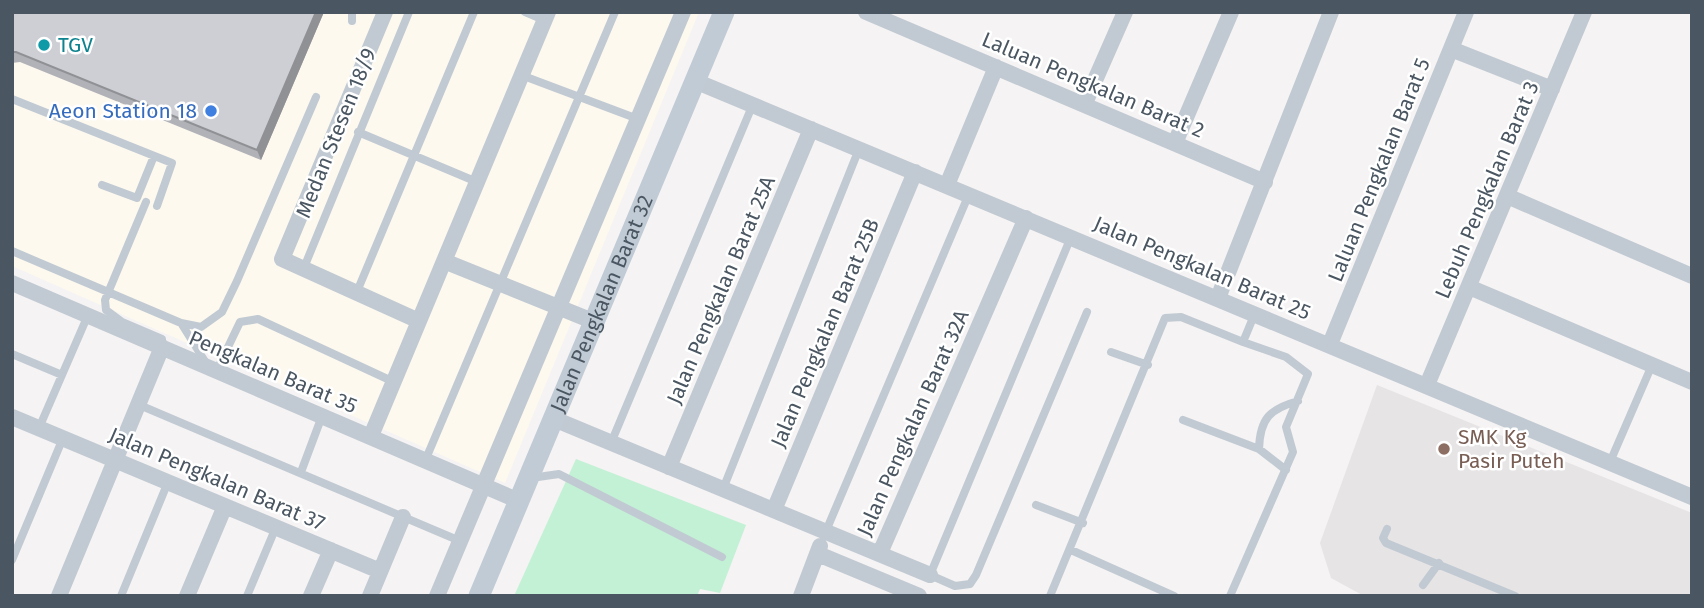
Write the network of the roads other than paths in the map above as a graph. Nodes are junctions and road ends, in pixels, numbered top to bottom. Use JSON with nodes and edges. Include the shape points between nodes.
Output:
{"nodes":[{"id":1,"x":386,"y":12,"type":"edge"},
{"id":2,"x":409,"y":12,"type":"edge"},
{"id":3,"x":474,"y":12,"type":"edge"},
{"id":4,"x":524,"y":12,"type":"edge"},
{"id":5,"x":615,"y":12,"type":"edge"},
{"id":6,"x":683,"y":12,"type":"edge"},
{"id":7,"x":724,"y":12,"type":"edge"},
{"id":8,"x":866,"y":12,"type":"edge"},
{"id":9,"x":1231,"y":12,"type":"edge"},
{"id":10,"x":1331,"y":12,"type":"edge"},
{"id":11,"x":1466,"y":12,"type":"edge"},
{"id":12,"x":1584,"y":12,"type":"edge"},
{"id":13,"x":1119,"y":14,"type":"edge"},
{"id":14,"x":546,"y":16,"type":"edge"},
{"id":15,"x":1451,"y":49,"type":"junction"},
{"id":16,"x":996,"y":67,"type":"junction"},
{"id":17,"x":522,"y":75,"type":"junction"},
{"id":18,"x":695,"y":81,"type":"junction"},
{"id":19,"x":1552,"y":89,"type":"junction"},
{"id":20,"x":316,"y":97,"type":"dead end"},
{"id":21,"x":12,"y":99,"type":"edge"},
{"id":22,"x":579,"y":99,"type":"junction"},
{"id":23,"x":1085,"y":103,"type":"junction"},
{"id":24,"x":752,"y":104,"type":"junction"},
{"id":25,"x":638,"y":120,"type":"junction"},
{"id":26,"x":811,"y":129,"type":"junction"},
{"id":27,"x":358,"y":132,"type":"junction"},
{"id":28,"x":1175,"y":143,"type":"junction"},
{"id":29,"x":859,"y":149,"type":"junction"},
{"id":30,"x":154,"y":156,"type":"junction"},
{"id":31,"x":414,"y":156,"type":"junction"},
{"id":32,"x":915,"y":172,"type":"junction"},
{"id":33,"x":477,"y":182,"type":"junction"},
{"id":34,"x":1265,"y":182,"type":"junction"},
{"id":35,"x":102,"y":185,"type":"dead end"},
{"id":36,"x":947,"y":185,"type":"junction"},
{"id":37,"x":969,"y":194,"type":"junction"},
{"id":38,"x":1507,"y":197,"type":"junction"},
{"id":39,"x":146,"y":202,"type":"dead end"},
{"id":40,"x":157,"y":206,"type":"dead end"},
{"id":41,"x":1026,"y":218,"type":"junction"},
{"id":42,"x":1071,"y":237,"type":"junction"},
{"id":43,"x":12,"y":251,"type":"edge"},
{"id":44,"x":444,"y":261,"type":"junction"},
{"id":45,"x":303,"y":270,"type":"junction"},
{"id":46,"x":1692,"y":276,"type":"edge"},
{"id":47,"x":12,"y":283,"type":"edge"},
{"id":48,"x":502,"y":284,"type":"junction"},
{"id":49,"x":1469,"y":287,"type":"junction"},
{"id":50,"x":108,"y":290,"type":"junction"},
{"id":51,"x":356,"y":294,"type":"junction"},
{"id":52,"x":1218,"y":298,"type":"junction"},
{"id":53,"x":561,"y":307,"type":"junction"},
{"id":54,"x":1087,"y":312,"type":"dead end"},
{"id":55,"x":1255,"y":313,"type":"junction"},
{"id":56,"x":88,"y":315,"type":"junction"},
{"id":57,"x":419,"y":321,"type":"junction"},
{"id":58,"x":595,"y":322,"type":"junction"},
{"id":59,"x":181,"y":323,"type":"junction"},
{"id":60,"x":1243,"y":342,"type":"junction"},
{"id":61,"x":1330,"y":344,"type":"junction"},
{"id":62,"x":162,"y":347,"type":"junction"},
{"id":63,"x":1111,"y":352,"type":"dead end"},
{"id":64,"x":12,"y":354,"type":"edge"},
{"id":65,"x":1148,"y":365,"type":"junction"},
{"id":66,"x":1653,"y":365,"type":"junction"},
{"id":67,"x":212,"y":369,"type":"junction"},
{"id":68,"x":62,"y":374,"type":"junction"},
{"id":69,"x":394,"y":382,"type":"junction"},
{"id":70,"x":1692,"y":382,"type":"edge"},
{"id":71,"x":1427,"y":385,"type":"junction"},
{"id":72,"x":1298,"y":401,"type":"junction"},
{"id":73,"x":137,"y":404,"type":"junction"},
{"id":74,"x":12,"y":416,"type":"edge"},
{"id":75,"x":322,"y":416,"type":"junction"},
{"id":76,"x":554,"y":419,"type":"junction"},
{"id":77,"x":1183,"y":420,"type":"dead end"},
{"id":78,"x":38,"y":428,"type":"junction"},
{"id":79,"x":371,"y":436,"type":"junction"},
{"id":80,"x":63,"y":438,"type":"junction"},
{"id":81,"x":611,"y":443,"type":"junction"},
{"id":82,"x":1259,"y":449,"type":"junction"},
{"id":83,"x":114,"y":459,"type":"junction"},
{"id":84,"x":425,"y":461,"type":"junction"},
{"id":85,"x":1610,"y":462,"type":"junction"},
{"id":86,"x":669,"y":467,"type":"junction"},
{"id":87,"x":1286,"y":470,"type":"junction"},
{"id":88,"x":301,"y":472,"type":"junction"},
{"id":89,"x":528,"y":479,"type":"junction"},
{"id":90,"x":168,"y":482,"type":"junction"},
{"id":91,"x":482,"y":485,"type":"junction"},
{"id":92,"x":723,"y":489,"type":"junction"},
{"id":93,"x":1692,"y":497,"type":"edge"},
{"id":94,"x":517,"y":500,"type":"junction"},
{"id":95,"x":1036,"y":505,"type":"dead end"},
{"id":96,"x":225,"y":506,"type":"junction"},
{"id":97,"x":774,"y":510,"type":"junction"},
{"id":98,"x":403,"y":517,"type":"junction"},
{"id":99,"x":1083,"y":523,"type":"junction"},
{"id":100,"x":276,"y":527,"type":"junction"},
{"id":101,"x":1387,"y":529,"type":"dead end"},
{"id":102,"x":825,"y":531,"type":"junction"},
{"id":103,"x":460,"y":541,"type":"junction"},
{"id":104,"x":331,"y":550,"type":"junction"},
{"id":105,"x":1071,"y":550,"type":"junction"},
{"id":106,"x":880,"y":553,"type":"junction"},
{"id":107,"x":818,"y":554,"type":"junction"},
{"id":108,"x":722,"y":556,"type":"dead end"},
{"id":109,"x":12,"y":560,"type":"edge"},
{"id":110,"x":1439,"y":563,"type":"junction"},
{"id":111,"x":380,"y":571,"type":"junction"},
{"id":112,"x":930,"y":575,"type":"junction"},
{"id":113,"x":1423,"y":585,"type":"dead end"},
{"id":114,"x":1170,"y":595,"type":"edge"},
{"id":115,"x":59,"y":596,"type":"edge"},
{"id":116,"x":121,"y":596,"type":"edge"},
{"id":117,"x":187,"y":596,"type":"edge"},
{"id":118,"x":247,"y":596,"type":"edge"},
{"id":119,"x":311,"y":596,"type":"edge"},
{"id":120,"x":370,"y":596,"type":"edge"},
{"id":121,"x":437,"y":596,"type":"edge"},
{"id":122,"x":479,"y":596,"type":"edge"},
{"id":123,"x":801,"y":596,"type":"edge"},
{"id":124,"x":919,"y":596,"type":"edge"},
{"id":125,"x":1050,"y":596,"type":"edge"},
{"id":126,"x":1230,"y":596,"type":"edge"},
{"id":127,"x":1515,"y":596,"type":"edge"}],
"edges":[{"from":1,"to":45,"type":"street","name":"Medan Stesen 18/9","via":[[282,259]]},
{"from":2,"to":27,"type":"lane","name":"Medan Stesen 18/9"},
{"from":3,"to":31,"type":"lane"},
{"from":4,"to":14,"type":"lane"},
{"from":5,"to":22,"type":"lane"},
{"from":6,"to":25,"type":"street"},
{"from":7,"to":18,"type":"street","name":"Jalan Pengkalan Barat 32"},
{"from":8,"to":16,"type":"street","name":"Laluan Pengkalan Barat 2"},
{"from":9,"to":28,"type":"street"},
{"from":10,"to":34,"type":"street"},
{"from":11,"to":15,"type":"street","name":"Laluan Pengkalan Barat 5"},
{"from":12,"to":19,"type":"street","name":"Lebuh Pengkalan Barat 3"},
{"from":13,"to":23,"type":"street"},
{"from":14,"to":17,"type":"street"},
{"from":15,"to":19,"type":"street"},
{"from":15,"to":61,"type":"street","name":"Laluan Pengkalan Barat 5"},
{"from":16,"to":23,"type":"street","name":"Laluan Pengkalan Barat 2"},
{"from":16,"to":36,"type":"street"},
{"from":17,"to":22,"type":"lane"},
{"from":17,"to":33,"type":"street"},
{"from":18,"to":24,"type":"street","name":"Jalan Pengkalan Barat 25"},
{"from":18,"to":58,"type":"street","name":"Jalan Pengkalan Barat 32"},
{"from":19,"to":38,"type":"street","name":"Lebuh Pengkalan Barat 3"},
{"from":20,"to":59,"type":"lane","name":"Pengkalan Barat 35","via":[[222,312],[201,327]]},
{"from":21,"to":30,"type":"lane"},
{"from":22,"to":25,"type":"lane"},
{"from":22,"to":48,"type":"lane"},
{"from":23,"to":28,"type":"street","name":"Laluan Pengkalan Barat 2"},
{"from":24,"to":26,"type":"street","name":"Jalan Pengkalan Barat 25"},
{"from":24,"to":81,"type":"lane"},
{"from":25,"to":53,"type":"street"},
{"from":26,"to":29,"type":"street","name":"Jalan Pengkalan Barat 25"},
{"from":26,"to":86,"type":"street","name":"Jalan Pengkalan Barat 25A"},
{"from":27,"to":31,"type":"lane"},
{"from":27,"to":45,"type":"lane","name":"Medan Stesen 18/9"},
{"from":28,"to":34,"type":"street","name":"Laluan Pengkalan Barat 2"},
{"from":29,"to":32,"type":"street","name":"Jalan Pengkalan Barat 25"},
{"from":29,"to":92,"type":"lane"},
{"from":30,"to":35,"type":"lane","via":[[137,198]]},
{"from":30,"to":40,"type":"lane","via":[[173,165]]},
{"from":31,"to":33,"type":"lane"},
{"from":31,"to":51,"type":"lane"},
{"from":32,"to":36,"type":"street","name":"Jalan Pengkalan Barat 25"},
{"from":32,"to":97,"type":"street","name":"Jalan Pengkalan Barat 25B"},
{"from":33,"to":44,"type":"street"},
{"from":34,"to":52,"type":"street"},
{"from":36,"to":37,"type":"street","name":"Jalan Pengkalan Barat 25"},
{"from":37,"to":41,"type":"street","name":"Jalan Pengkalan Barat 25"},
{"from":37,"to":102,"type":"lane"},
{"from":38,"to":46,"type":"street"},
{"from":38,"to":49,"type":"street","name":"Lebuh Pengkalan Barat 3"},
{"from":39,"to":50,"type":"lane"},
{"from":41,"to":42,"type":"street","name":"Jalan Pengkalan Barat 25"},
{"from":41,"to":106,"type":"street","name":"Jalan Pengkalan Barat 32A"},
{"from":42,"to":52,"type":"street","name":"Jalan Pengkalan Barat 25"},
{"from":42,"to":112,"type":"lane"},
{"from":43,"to":50,"type":"lane","name":"Pengkalan Barat 35"},
{"from":44,"to":48,"type":"street"},
{"from":44,"to":57,"type":"street"},
{"from":45,"to":51,"type":"street"},
{"from":47,"to":56,"type":"street","name":"Pengkalan Barat 35"},
{"from":48,"to":53,"type":"street"},
{"from":48,"to":84,"type":"lane"},
{"from":49,"to":66,"type":"street"},
{"from":49,"to":71,"type":"street","name":"Lebuh Pengkalan Barat 3"},
{"from":50,"to":59,"type":"lane","name":"Pengkalan Barat 35"},
{"from":50,"to":62,"type":"lane","via":[[106,310],[162,339]]},
{"from":51,"to":57,"type":"street"},
{"from":52,"to":55,"type":"street","name":"Jalan Pengkalan Barat 25"},
{"from":53,"to":58,"type":"street"},
{"from":53,"to":91,"type":"street"},
{"from":54,"to":112,"type":"lane","via":[[976,575],[970,583],[955,586]]},
{"from":55,"to":60,"type":"lane"},
{"from":55,"to":61,"type":"street","name":"Jalan Pengkalan Barat 25"},
{"from":56,"to":62,"type":"street","name":"Pengkalan Barat 35"},
{"from":56,"to":68,"type":"lane"},
{"from":57,"to":69,"type":"street"},
{"from":58,"to":76,"type":"street","name":"Jalan Pengkalan Barat 32"},
{"from":59,"to":67,"type":"lane"},
{"from":60,"to":65,"type":"lane","via":[[1168,316]]},
{"from":60,"to":72,"type":"lane","via":[[1286,357],[1304,369],[1307,382]]},
{"from":61,"to":71,"type":"street","name":"Jalan Pengkalan Barat 25"},
{"from":62,"to":67,"type":"street","name":"Pengkalan Barat 35"},
{"from":62,"to":73,"type":"street"},
{"from":63,"to":65,"type":"lane"},
{"from":64,"to":68,"type":"lane"},
{"from":65,"to":99,"type":"lane"},
{"from":66,"to":70,"type":"street"},
{"from":66,"to":85,"type":"lane"},
{"from":67,"to":69,"type":"lane","via":[[240,322],[258,319]]},
{"from":67,"to":75,"type":"street","name":"Pengkalan Barat 35"},
{"from":68,"to":78,"type":"lane"},
{"from":69,"to":79,"type":"street"},
{"from":71,"to":85,"type":"street","name":"Jalan Pengkalan Barat 25"},
{"from":72,"to":82,"type":"lane","via":[[1269,413]]},
{"from":72,"to":87,"type":"lane","via":[[1286,427],[1293,452]]},
{"from":73,"to":83,"type":"street"},
{"from":73,"to":88,"type":"lane"},
{"from":74,"to":78,"type":"street","name":"Jalan Pengkalan Barat 37"},
{"from":75,"to":79,"type":"street","name":"Pengkalan Barat 35"},
{"from":75,"to":88,"type":"lane"},
{"from":76,"to":81,"type":"street","name":"Jalan Pengkalan Barat 32A"},
{"from":76,"to":89,"type":"street","name":"Jalan Pengkalan Barat 32"},
{"from":77,"to":82,"type":"lane"},
{"from":78,"to":80,"type":"street","name":"Jalan Pengkalan Barat 37"},
{"from":79,"to":84,"type":"street","name":"Pengkalan Barat 35"},
{"from":80,"to":83,"type":"street","name":"Jalan Pengkalan Barat 37"},
{"from":80,"to":109,"type":"lane"},
{"from":81,"to":86,"type":"street","name":"Jalan Pengkalan Barat 32A"},
{"from":82,"to":87,"type":"lane"},
{"from":83,"to":90,"type":"street","name":"Jalan Pengkalan Barat 37"},
{"from":83,"to":115,"type":"street"},
{"from":84,"to":91,"type":"street","name":"Pengkalan Barat 35"},
{"from":85,"to":93,"type":"street","name":"Jalan Pengkalan Barat 25"},
{"from":86,"to":92,"type":"street","name":"Jalan Pengkalan Barat 32A"},
{"from":87,"to":126,"type":"lane"},
{"from":88,"to":98,"type":"lane"},
{"from":89,"to":94,"type":"street","name":"Jalan Pengkalan Barat 32"},
{"from":89,"to":108,"type":"lane","via":[[559,474]]},
{"from":90,"to":96,"type":"street","name":"Jalan Pengkalan Barat 37"},
{"from":90,"to":116,"type":"lane"},
{"from":91,"to":94,"type":"street","name":"Pengkalan Barat 35"},
{"from":91,"to":103,"type":"street"},
{"from":92,"to":97,"type":"street","name":"Jalan Pengkalan Barat 32A"},
{"from":94,"to":122,"type":"street","name":"Jalan Pengkalan Barat 32"},
{"from":95,"to":99,"type":"lane"},
{"from":96,"to":100,"type":"street","name":"Jalan Pengkalan Barat 37"},
{"from":96,"to":117,"type":"street"},
{"from":97,"to":102,"type":"street","name":"Jalan Pengkalan Barat 32A"},
{"from":98,"to":103,"type":"lane"},
{"from":98,"to":111,"type":"street"},
{"from":99,"to":105,"type":"lane"},
{"from":100,"to":104,"type":"street","name":"Jalan Pengkalan Barat 37"},
{"from":100,"to":118,"type":"lane"},
{"from":101,"to":110,"type":"lane","via":[[1386,543]]},
{"from":102,"to":106,"type":"street","name":"Jalan Pengkalan Barat 32A"},
{"from":102,"to":107,"type":"street"},
{"from":103,"to":121,"type":"street"},
{"from":104,"to":111,"type":"street","name":"Jalan Pengkalan Barat 37"},
{"from":104,"to":119,"type":"street"},
{"from":105,"to":114,"type":"lane"},
{"from":105,"to":125,"type":"lane"},
{"from":106,"to":112,"type":"street"},
{"from":107,"to":123,"type":"street"},
{"from":107,"to":124,"type":"street"},
{"from":110,"to":113,"type":"lane"},
{"from":110,"to":127,"type":"lane"},
{"from":111,"to":120,"type":"street"}]}
